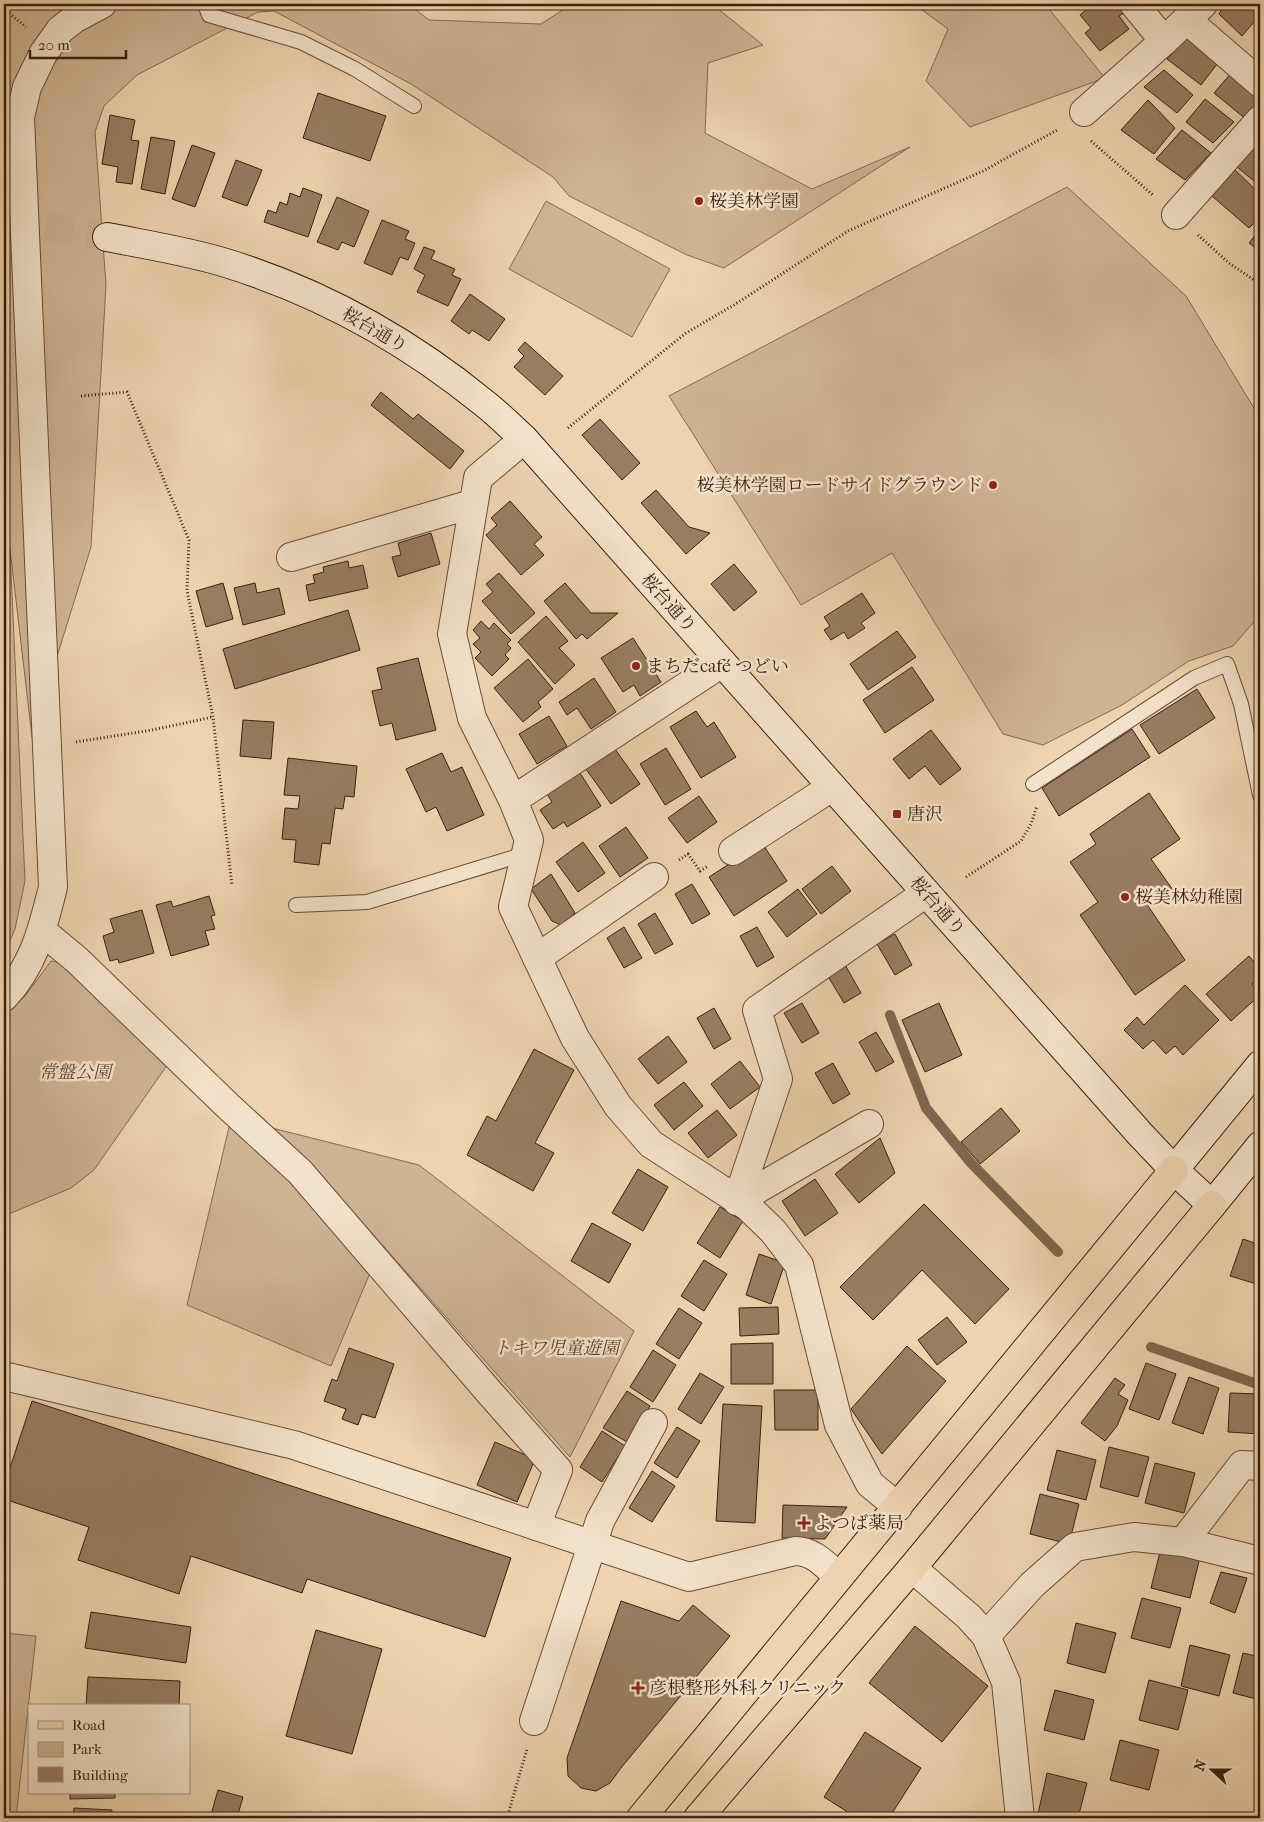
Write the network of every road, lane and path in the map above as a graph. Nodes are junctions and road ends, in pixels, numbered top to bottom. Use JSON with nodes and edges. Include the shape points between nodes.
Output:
{"nodes":[{"id":1,"x":102,"y":4,"type":"edge"},
{"id":2,"x":206,"y":4,"type":"edge"},
{"id":3,"x":1134,"y":4,"type":"edge"},
{"id":4,"x":4,"y":9,"type":"edge"},
{"id":5,"x":71,"y":11,"type":"edge"},
{"id":6,"x":1195,"y":12,"type":"edge"},
{"id":7,"x":26,"y":27,"type":"dead end"},
{"id":8,"x":1164,"y":41,"type":"junction"},
{"id":9,"x":1260,"y":83,"type":"edge"},
{"id":10,"x":414,"y":106,"type":"dead end"},
{"id":11,"x":1077,"y":117,"type":"junction"},
{"id":12,"x":1260,"y":120,"type":"edge"},
{"id":13,"x":1120,"y":166,"type":"dead end"},
{"id":14,"x":1176,"y":215,"type":"dead end"},
{"id":15,"x":108,"y":237,"type":"tunnel mouth"},
{"id":16,"x":81,"y":396,"type":"dead end"},
{"id":17,"x":568,"y":428,"type":"dead end"},
{"id":18,"x":524,"y":439,"type":"junction"},
{"id":19,"x":472,"y":504,"type":"junction"},
{"id":20,"x":291,"y":557,"type":"dead end"},
{"id":21,"x":722,"y":663,"type":"junction"},
{"id":22,"x":213,"y":717,"type":"junction"},
{"id":23,"x":46,"y":747,"type":"junction"},
{"id":24,"x":1033,"y":784,"type":"dead end"},
{"id":25,"x":832,"y":787,"type":"junction"},
{"id":26,"x":1260,"y":795,"type":"edge"},
{"id":27,"x":513,"y":800,"type":"junction"},
{"id":28,"x":1031,"y":824,"type":"dead end"},
{"id":29,"x":733,"y":851,"type":"joint"},
{"id":30,"x":525,"y":854,"type":"junction"},
{"id":31,"x":654,"y":877,"type":"joint"},
{"id":32,"x":966,"y":877,"type":"dead end"},
{"id":33,"x":232,"y":886,"type":"dead end"},
{"id":34,"x":926,"y":893,"type":"junction"},
{"id":35,"x":296,"y":905,"type":"dead end"},
{"id":36,"x":42,"y":931,"type":"junction"},
{"id":37,"x":537,"y":958,"type":"junction"},
{"id":38,"x":4,"y":997,"type":"edge"},
{"id":39,"x":1260,"y":1065,"type":"edge"},
{"id":40,"x":869,"y":1124,"type":"dead end"},
{"id":41,"x":1260,"y":1146,"type":"edge"},
{"id":42,"x":1174,"y":1170,"type":"junction"},
{"id":43,"x":737,"y":1201,"type":"junction"},
{"id":44,"x":1212,"y":1205,"type":"junction"},
{"id":45,"x":4,"y":1376,"type":"edge"},
{"id":46,"x":653,"y":1423,"type":"dead end"},
{"id":47,"x":1260,"y":1466,"type":"edge"},
{"id":48,"x":898,"y":1507,"type":"junction"},
{"id":49,"x":536,"y":1526,"type":"junction"},
{"id":50,"x":1183,"y":1542,"type":"junction"},
{"id":51,"x":593,"y":1545,"type":"junction"},
{"id":52,"x":1260,"y":1561,"type":"edge"},
{"id":53,"x":912,"y":1568,"type":"junction"},
{"id":54,"x":839,"y":1577,"type":"junction"},
{"id":55,"x":986,"y":1636,"type":"junction"},
{"id":56,"x":534,"y":1721,"type":"joint"},
{"id":57,"x":507,"y":1818,"type":"edge"},
{"id":58,"x":641,"y":1818,"type":"edge"},
{"id":59,"x":698,"y":1818,"type":"edge"},
{"id":60,"x":1020,"y":1818,"type":"edge"}],
"edges":[{"from":1,"to":5,"type":"street"},
{"from":2,"to":10,"type":"lane","via":[[209,15],[301,42],[355,69]]},
{"from":3,"to":8,"type":"street"},
{"from":4,"to":7,"type":"path"},
{"from":5,"to":23,"type":"street","via":[[27,86],[20,117]]},
{"from":6,"to":8,"type":"street"},
{"from":6,"to":9,"type":"street"},
{"from":8,"to":11,"type":"street"},
{"from":11,"to":13,"type":"path"},
{"from":11,"to":17,"type":"path","via":[[983,171],[848,231],[686,333]]},
{"from":12,"to":14,"type":"street"},
{"from":15,"to":18,"type":"street","name":"桜台通り","via":[[226,263],[282,283],[337,308],[387,334],[434,365]]},
{"from":16,"to":22,"type":"path","via":[[127,392],[189,540],[187,591]]},
{"from":18,"to":19,"type":"street","via":[[478,478]]},
{"from":18,"to":21,"type":"street","name":"桜台通り"},
{"from":19,"to":20,"type":"street"},
{"from":19,"to":27,"type":"street","via":[[452,634],[472,718]]},
{"from":21,"to":25,"type":"street","name":"桜台通り"},
{"from":21,"to":27,"type":"street"},
{"from":22,"to":23,"type":"path"},
{"from":22,"to":33,"type":"path"},
{"from":23,"to":36,"type":"street","via":[[52,887]]},
{"from":24,"to":26,"type":"lane","via":[[1194,678],[1226,664],[1241,704]]},
{"from":25,"to":29,"type":"street"},
{"from":25,"to":34,"type":"street","name":"桜台通り"},
{"from":27,"to":30,"type":"street","via":[[529,840]]},
{"from":28,"to":32,"type":"path","via":[[1021,841]]},
{"from":29,"to":31,"type":"path","via":[[700,871],[688,854]]},
{"from":30,"to":35,"type":"lane","via":[[366,902]]},
{"from":30,"to":37,"type":"street","via":[[513,907]]},
{"from":31,"to":37,"type":"street"},
{"from":34,"to":42,"type":"street","name":"桜台通り"},
{"from":34,"to":43,"type":"street","via":[[757,1010],[778,1079]]},
{"from":36,"to":38,"type":"street","via":[[28,965]]},
{"from":36,"to":49,"type":"street","via":[[77,960],[300,1172],[558,1470]]},
{"from":37,"to":43,"type":"street","via":[[575,1038],[618,1106],[651,1144]]},
{"from":39,"to":42,"type":"street"},
{"from":40,"to":43,"type":"street"},
{"from":41,"to":44,"type":"street"},
{"from":42,"to":44,"type":"street","name":"桜台通り"},
{"from":42,"to":48,"type":"main road"},
{"from":43,"to":48,"type":"street","via":[[747,1206],[773,1231],[799,1265],[839,1425],[870,1484]]},
{"from":44,"to":53,"type":"main road"},
{"from":45,"to":49,"type":"street","via":[[294,1445]]},
{"from":46,"to":51,"type":"street","via":[[600,1521]]},
{"from":47,"to":50,"type":"street","via":[[1242,1465]]},
{"from":48,"to":54,"type":"main road"},
{"from":49,"to":51,"type":"street"},
{"from":50,"to":52,"type":"street"},
{"from":50,"to":55,"type":"street","via":[[1134,1537],[1075,1547],[1032,1585]]},
{"from":51,"to":54,"type":"street","via":[[689,1578],[795,1552],[812,1555]]},
{"from":51,"to":56,"type":"street"},
{"from":53,"to":55,"type":"street","via":[[970,1617]]},
{"from":53,"to":59,"type":"main road"},
{"from":54,"to":58,"type":"main road"},
{"from":55,"to":60,"type":"street","via":[[1006,1682]]},
{"from":56,"to":57,"type":"path"}]}
